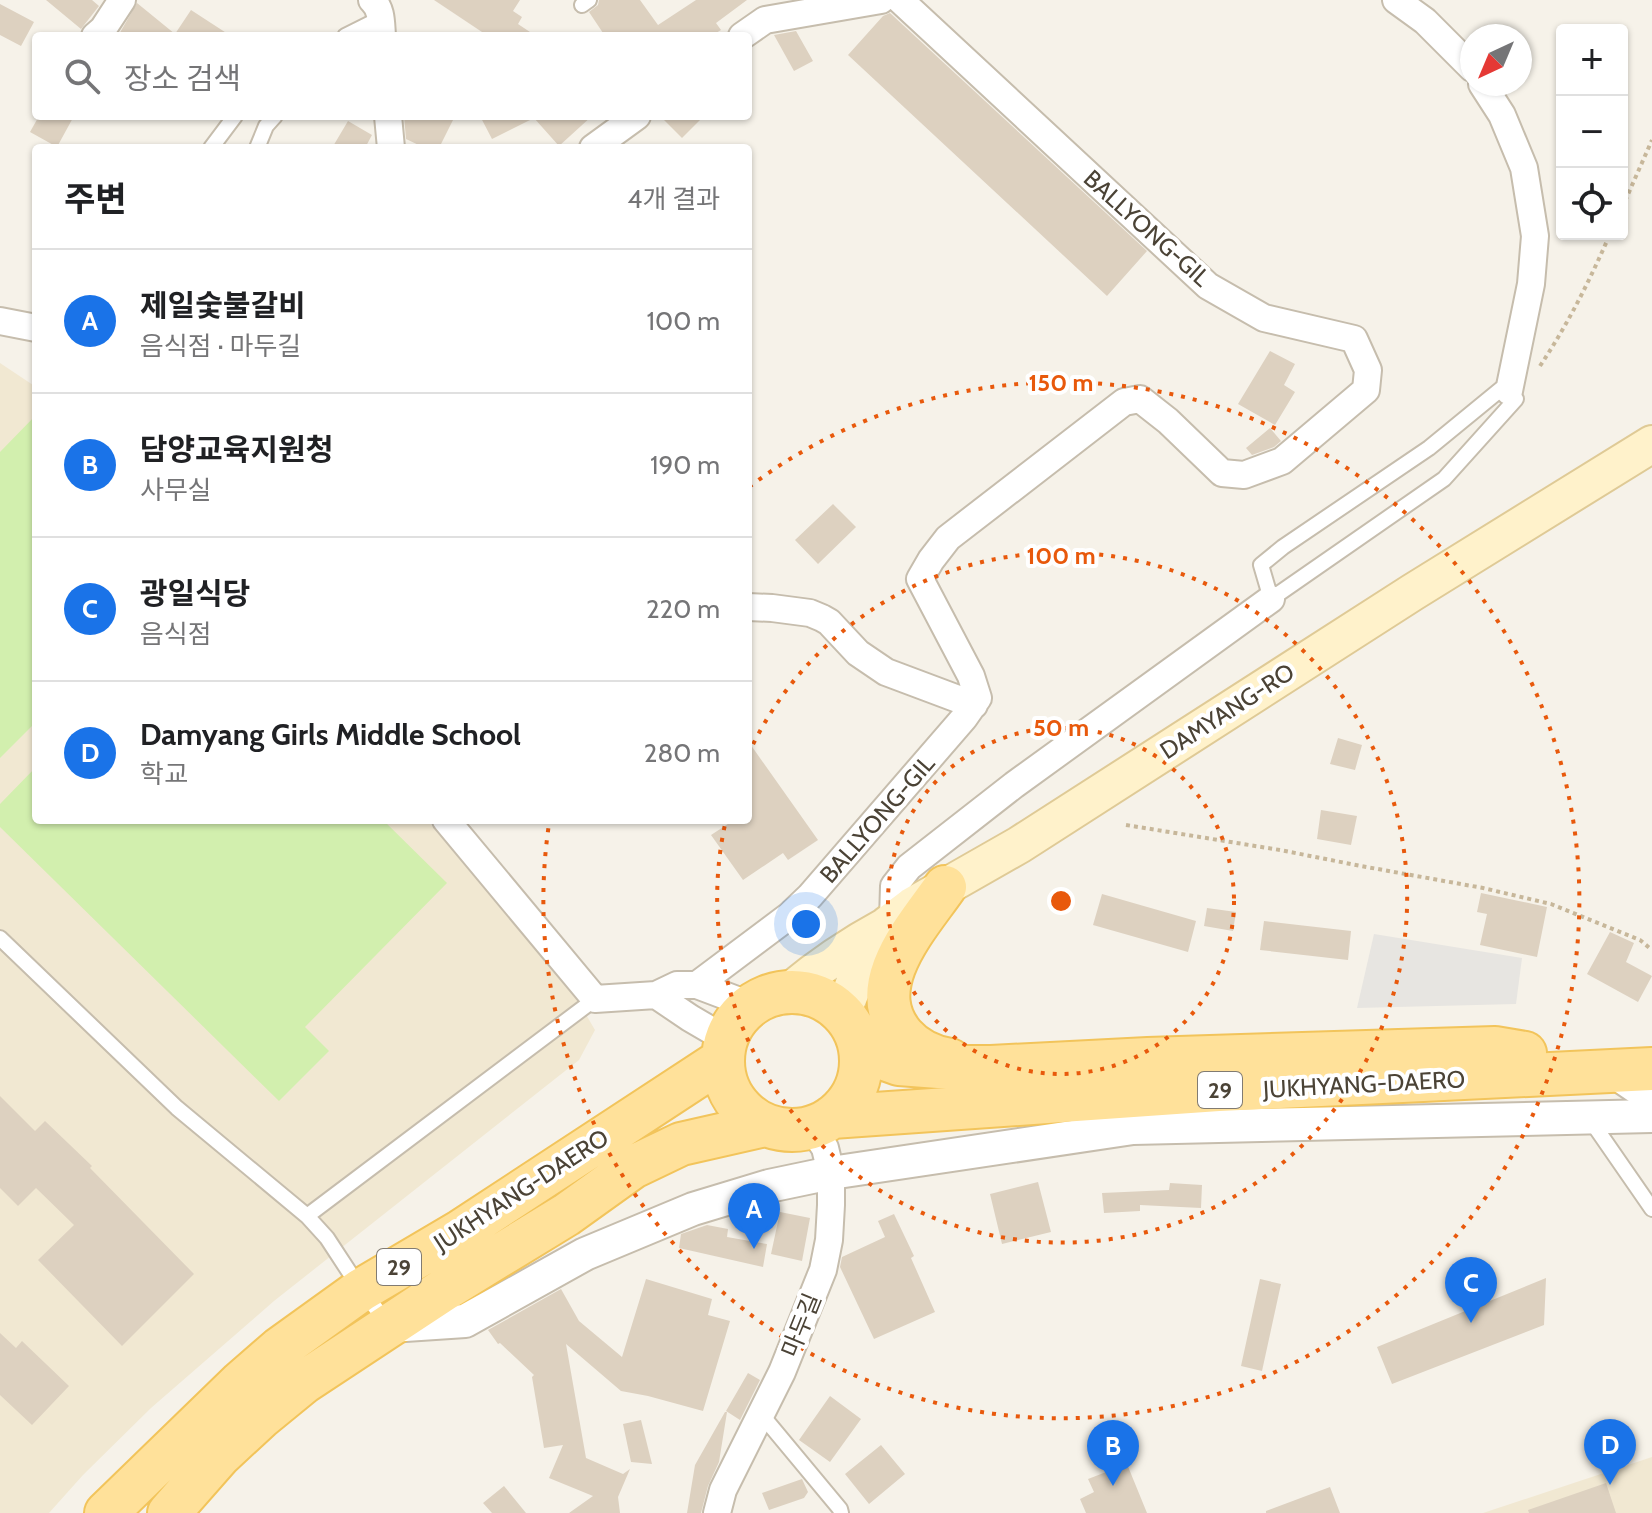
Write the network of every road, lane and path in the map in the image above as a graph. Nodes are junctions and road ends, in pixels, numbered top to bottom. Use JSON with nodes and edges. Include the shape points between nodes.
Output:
{"nodes":[{"id":1,"x":122,"y":0,"type":"edge"},
{"id":2,"x":881,"y":0,"type":"edge"},
{"id":3,"x":900,"y":0,"type":"edge"},
{"id":4,"x":1396,"y":0,"type":"edge"},
{"id":5,"x":759,"y":10,"type":"edge"},
{"id":6,"x":378,"y":18,"type":"edge"},
{"id":7,"x":100,"y":32,"type":"edge"},
{"id":8,"x":352,"y":32,"type":"edge"},
{"id":9,"x":745,"y":32,"type":"edge"},
{"id":10,"x":1460,"y":56,"type":"edge"},
{"id":11,"x":1490,"y":96,"type":"edge"},
{"id":12,"x":232,"y":120,"type":"edge"},
{"id":13,"x":271,"y":120,"type":"edge"},
{"id":14,"x":388,"y":120,"type":"edge"},
{"id":15,"x":632,"y":120,"type":"edge"},
{"id":16,"x":1652,"y":140,"type":"edge"},
{"id":17,"x":214,"y":144,"type":"edge"},
{"id":18,"x":259,"y":144,"type":"edge"},
{"id":19,"x":391,"y":144,"type":"edge"},
{"id":20,"x":598,"y":144,"type":"edge"},
{"id":21,"x":1628,"y":194,"type":"edge"},
{"id":22,"x":1607,"y":240,"type":"edge"},
{"id":23,"x":0,"y":321,"type":"edge"},
{"id":24,"x":32,"y":327,"type":"edge"},
{"id":25,"x":1513,"y":395,"type":"junction"},
{"id":26,"x":1652,"y":444,"type":"edge"},
{"id":27,"x":1271,"y":599,"type":"junction"},
{"id":28,"x":752,"y":607,"type":"edge"},
{"id":29,"x":974,"y":705,"type":"junction"},
{"id":30,"x":449,"y":824,"type":"edge"},
{"id":31,"x":1126,"y":825,"type":"dead end"},
{"id":32,"x":945,"y":887,"type":"junction"},
{"id":33,"x":890,"y":922,"type":"junction"},
{"id":34,"x":0,"y":938,"type":"edge"},
{"id":35,"x":1652,"y":950,"type":"edge"},
{"id":36,"x":697,"y":985,"type":"junction"},
{"id":37,"x":790,"y":991,"type":"junction"},
{"id":38,"x":656,"y":995,"type":"junction"},
{"id":39,"x":595,"y":999,"type":"junction"},
{"id":40,"x":750,"y":1005,"type":"junction"},
{"id":41,"x":851,"y":1032,"type":"junction"},
{"id":42,"x":724,"y":1049,"type":"junction"},
{"id":43,"x":991,"y":1067,"type":"junction"},
{"id":44,"x":1652,"y":1069,"type":"edge"},
{"id":45,"x":1608,"y":1071,"type":"junction"},
{"id":46,"x":1652,"y":1101,"type":"edge"},
{"id":47,"x":1652,"y":1116,"type":"edge"},
{"id":48,"x":1589,"y":1118,"type":"junction"},
{"id":49,"x":822,"y":1122,"type":"junction"},
{"id":50,"x":765,"y":1125,"type":"junction"},
{"id":51,"x":831,"y":1173,"type":"junction"},
{"id":52,"x":1652,"y":1209,"type":"edge"},
{"id":53,"x":307,"y":1216,"type":"junction"},
{"id":54,"x":361,"y":1290,"type":"junction"},
{"id":55,"x":390,"y":1326,"type":"junction"},
{"id":56,"x":761,"y":1414,"type":"junction"},
{"id":57,"x":106,"y":1513,"type":"edge"},
{"id":58,"x":169,"y":1513,"type":"edge"},
{"id":59,"x":717,"y":1513,"type":"edge"},
{"id":60,"x":841,"y":1513,"type":"edge"}],
"edges":[{"from":1,"to":7,"type":"street"},
{"from":2,"to":5,"type":"street"},
{"from":3,"to":29,"type":"street","name":"BALLYONG-GIL","via":[[1208,286],[1264,318],[1354,339],[1368,370],[1366,390],[1282,461],[1244,475],[1222,473],[1140,399],[1124,402],[948,538],[920,579],[971,676],[978,698]]},
{"from":4,"to":10,"type":"street"},
{"from":5,"to":9,"type":"street"},
{"from":6,"to":8,"type":"lane"},
{"from":11,"to":25,"type":"street","via":[[1524,168],[1535,236]]},
{"from":12,"to":17,"type":"lane"},
{"from":13,"to":18,"type":"lane"},
{"from":14,"to":19,"type":"street"},
{"from":15,"to":20,"type":"street"},
{"from":16,"to":21,"type":"path"},
{"from":22,"to":25,"type":"path","via":[[1556,342]]},
{"from":23,"to":24,"type":"street"},
{"from":25,"to":27,"type":"lane","via":[[1444,479]]},
{"from":25,"to":27,"type":"lane","via":[[1501,389],[1429,448],[1261,565]]},
{"from":26,"to":32,"type":"main road","name":"DAMYANG-RO"},
{"from":27,"to":33,"type":"street","via":[[909,867],[894,886]]},
{"from":28,"to":29,"type":"street","via":[[822,618],[886,672]]},
{"from":29,"to":36,"type":"street","name":"BALLYONG-GIL","via":[[810,896]]},
{"from":30,"to":39,"type":"street"},
{"from":31,"to":35,"type":"path","via":[[1497,891],[1551,904],[1640,940]]},
{"from":32,"to":33,"type":"main road","name":"DAMYANG-RO"},
{"from":32,"to":43,"type":"main road","via":[[897,960],[889,979],[888,1004],[899,1030],[919,1049],[934,1058]]},
{"from":33,"to":37,"type":"main road","via":[[844,948]]},
{"from":33,"to":41,"type":"main road","name":"DAMYANG-RO","via":[[854,984]]},
{"from":34,"to":53,"type":"lane","via":[[177,1108]]},
{"from":36,"to":38,"type":"street","via":[[677,985]]},
{"from":36,"to":40,"type":"street"},
{"from":37,"to":40,"type":"main road"},
{"from":37,"to":41,"type":"main road","via":[[827,1001]]},
{"from":38,"to":39,"type":"street"},
{"from":38,"to":42,"type":"street"},
{"from":39,"to":53,"type":"lane"},
{"from":40,"to":42,"type":"main road","via":[[735,1020]]},
{"from":41,"to":43,"type":"main road","name":"JUKHYANG-DAERO","number":"29","via":[[899,1064]]},
{"from":41,"to":49,"type":"main road","via":[[860,1075],[850,1099]]},
{"from":42,"to":50,"type":"main road","via":[[725,1080],[734,1099]]},
{"from":42,"to":54,"type":"main road","name":"JUKHYANG-DAERO","number":"29","via":[[461,1231]]},
{"from":43,"to":45,"type":"main road","name":"JUKHYANG-DAERO","number":"29","via":[[1495,1048]]},
{"from":44,"to":45,"type":"main road","name":"JUKHYANG-DAERO","number":"29"},
{"from":45,"to":46,"type":"street"},
{"from":45,"to":49,"type":"main road","name":"JUKHYANG-DAERO","number":"29","via":[[1218,1090]]},
{"from":47,"to":48,"type":"street"},
{"from":48,"to":51,"type":"street","via":[[1133,1128]]},
{"from":48,"to":52,"type":"lane"},
{"from":49,"to":50,"type":"main road","via":[[788,1130]]},
{"from":49,"to":51,"type":"street","name":"마두길"},
{"from":50,"to":55,"type":"main road","name":"JUKHYANG-DAERO","number":"29","via":[[681,1144],[633,1167]]},
{"from":51,"to":55,"type":"street","via":[[693,1209],[585,1254],[465,1321]]},
{"from":51,"to":56,"type":"street","name":"마두길","via":[[823,1270]]},
{"from":53,"to":54,"type":"lane"},
{"from":54,"to":55,"type":"lane"},
{"from":54,"to":57,"type":"main road","name":"JUKHYANG-DAERO","number":"29","via":[[241,1382]]},
{"from":55,"to":58,"type":"main road","name":"JUKHYANG-DAERO","number":"29","via":[[260,1418]]},
{"from":56,"to":59,"type":"street","name":"마두길"},
{"from":56,"to":60,"type":"lane"}]}
